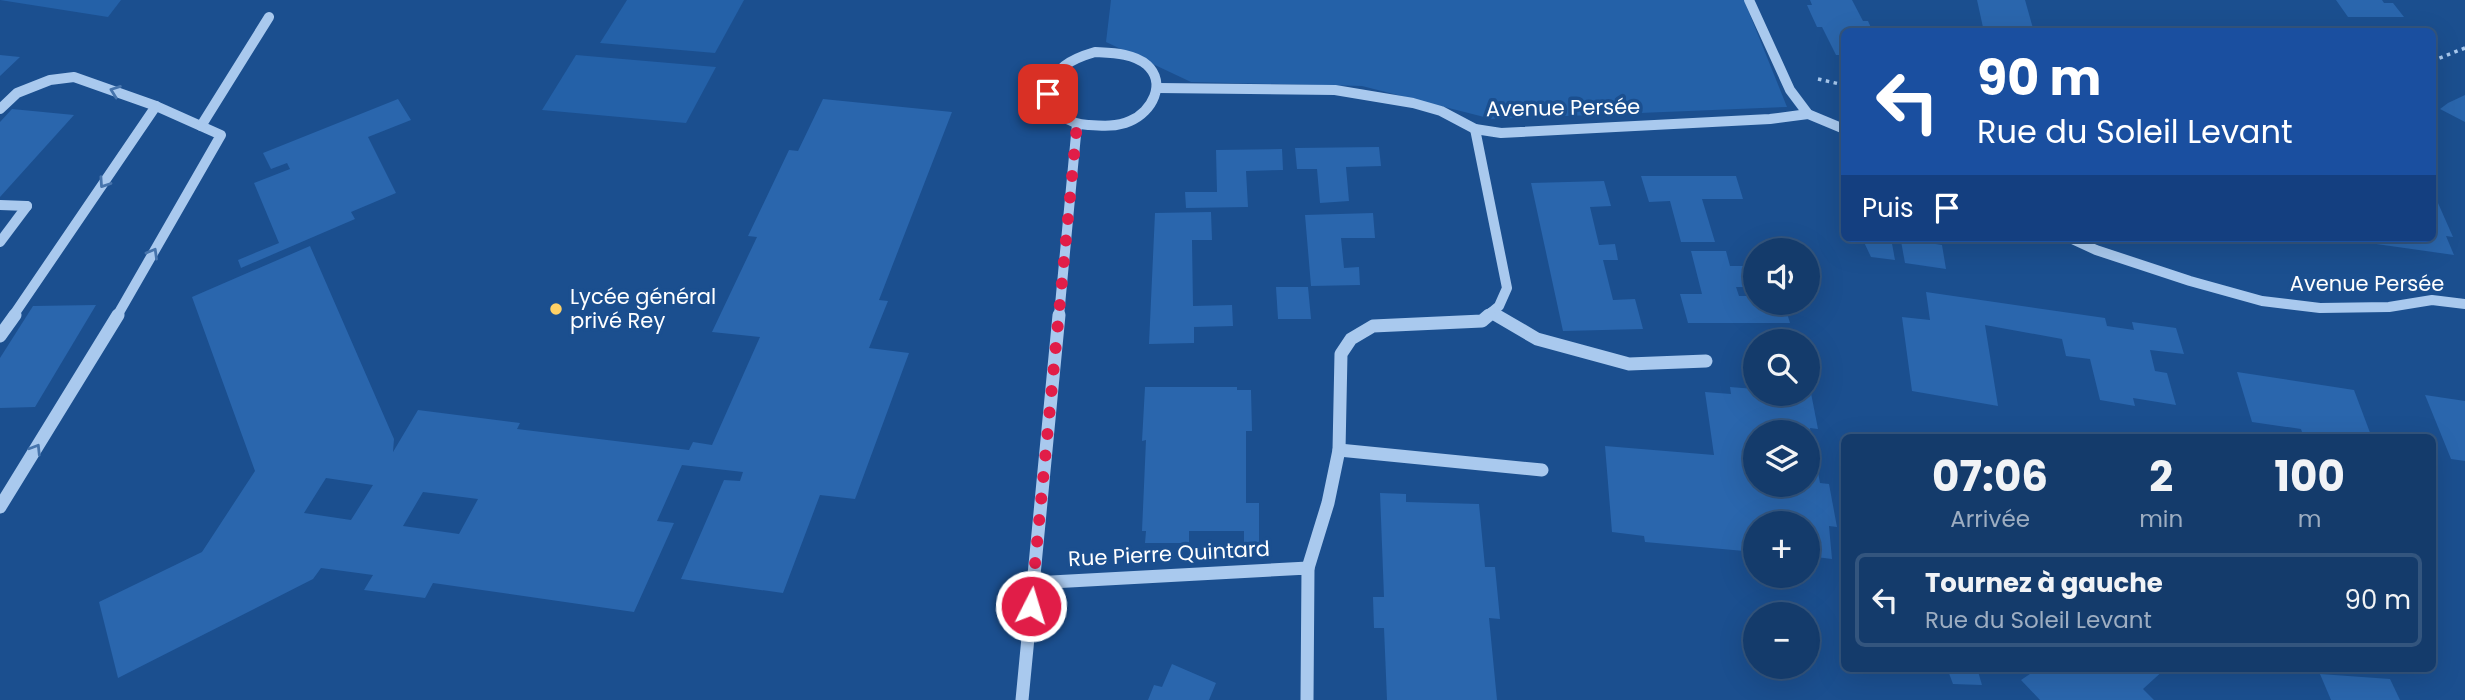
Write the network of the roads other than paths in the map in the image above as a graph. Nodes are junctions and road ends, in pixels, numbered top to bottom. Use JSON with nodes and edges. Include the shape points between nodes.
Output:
{"nodes":[{"id":1,"x":1749,"y":0,"type":"edge"},
{"id":2,"x":269,"y":17,"type":"dead end"},
{"id":3,"x":1781,"y":72,"type":"joint"},
{"id":4,"x":1158,"y":88,"type":"junction"},
{"id":5,"x":156,"y":106,"type":"junction"},
{"id":6,"x":0,"y":109,"type":"edge"},
{"id":7,"x":1808,"y":114,"type":"junction"},
{"id":8,"x":1077,"y":124,"type":"junction"},
{"id":9,"x":201,"y":126,"type":"junction"},
{"id":10,"x":1841,"y":128,"type":"edge"},
{"id":11,"x":1475,"y":130,"type":"junction"},
{"id":12,"x":0,"y":205,"type":"edge"},
{"id":13,"x":0,"y":242,"type":"edge"},
{"id":14,"x":2078,"y":242,"type":"edge"},
{"id":15,"x":2465,"y":304,"type":"edge"},
{"id":16,"x":1492,"y":312,"type":"junction"},
{"id":17,"x":0,"y":336,"type":"edge"},
{"id":18,"x":1706,"y":361,"type":"dead end"},
{"id":19,"x":1339,"y":450,"type":"junction"},
{"id":20,"x":1542,"y":470,"type":"dead end"},
{"id":21,"x":0,"y":507,"type":"edge"},
{"id":22,"x":1308,"y":568,"type":"junction"},
{"id":23,"x":1033,"y":583,"type":"junction"},
{"id":24,"x":1022,"y":700,"type":"edge"},
{"id":25,"x":1307,"y":700,"type":"edge"}],
"edges":[{"from":1,"to":3,"type":"street"},
{"from":2,"to":9,"type":"street"},
{"from":3,"to":7,"type":"street"},
{"from":4,"to":8,"type":"street","via":[[1151,107],[1131,121],[1104,127]]},
{"from":4,"to":8,"type":"street","via":[[1152,70],[1134,57],[1109,52],[1082,55],[1053,75],[1048,94],[1056,111]]},
{"from":4,"to":11,"type":"street","name":"Avenue Persée","via":[[1335,90],[1441,111]]},
{"from":5,"to":6,"type":"street","one_way":true,"via":[[74,77],[16,93]]},
{"from":5,"to":9,"type":"street"},
{"from":5,"to":17,"type":"street","one_way":true},
{"from":7,"to":10,"type":"street"},
{"from":7,"to":11,"type":"street","name":"Avenue Persée","via":[[1501,133]]},
{"from":8,"to":23,"type":"street"},
{"from":21,"to":9,"type":"street","one_way":true,"via":[[221,135]]},
{"from":11,"to":16,"type":"street","via":[[1507,288]]},
{"from":12,"to":13,"type":"street","via":[[27,206]]},
{"from":14,"to":15,"type":"street","name":"Avenue Persée","via":[[2178,278],[2262,301],[2320,308],[2389,307],[2432,300]]},
{"from":16,"to":18,"type":"street","via":[[1536,339],[1629,364]]},
{"from":16,"to":19,"type":"street","via":[[1482,321],[1373,326],[1351,339],[1341,354]]},
{"from":19,"to":20,"type":"street"},
{"from":19,"to":22,"type":"street"},
{"from":22,"to":23,"type":"street","name":"Rue Pierre Quintard"},
{"from":22,"to":25,"type":"street"},
{"from":23,"to":24,"type":"street"}]}
